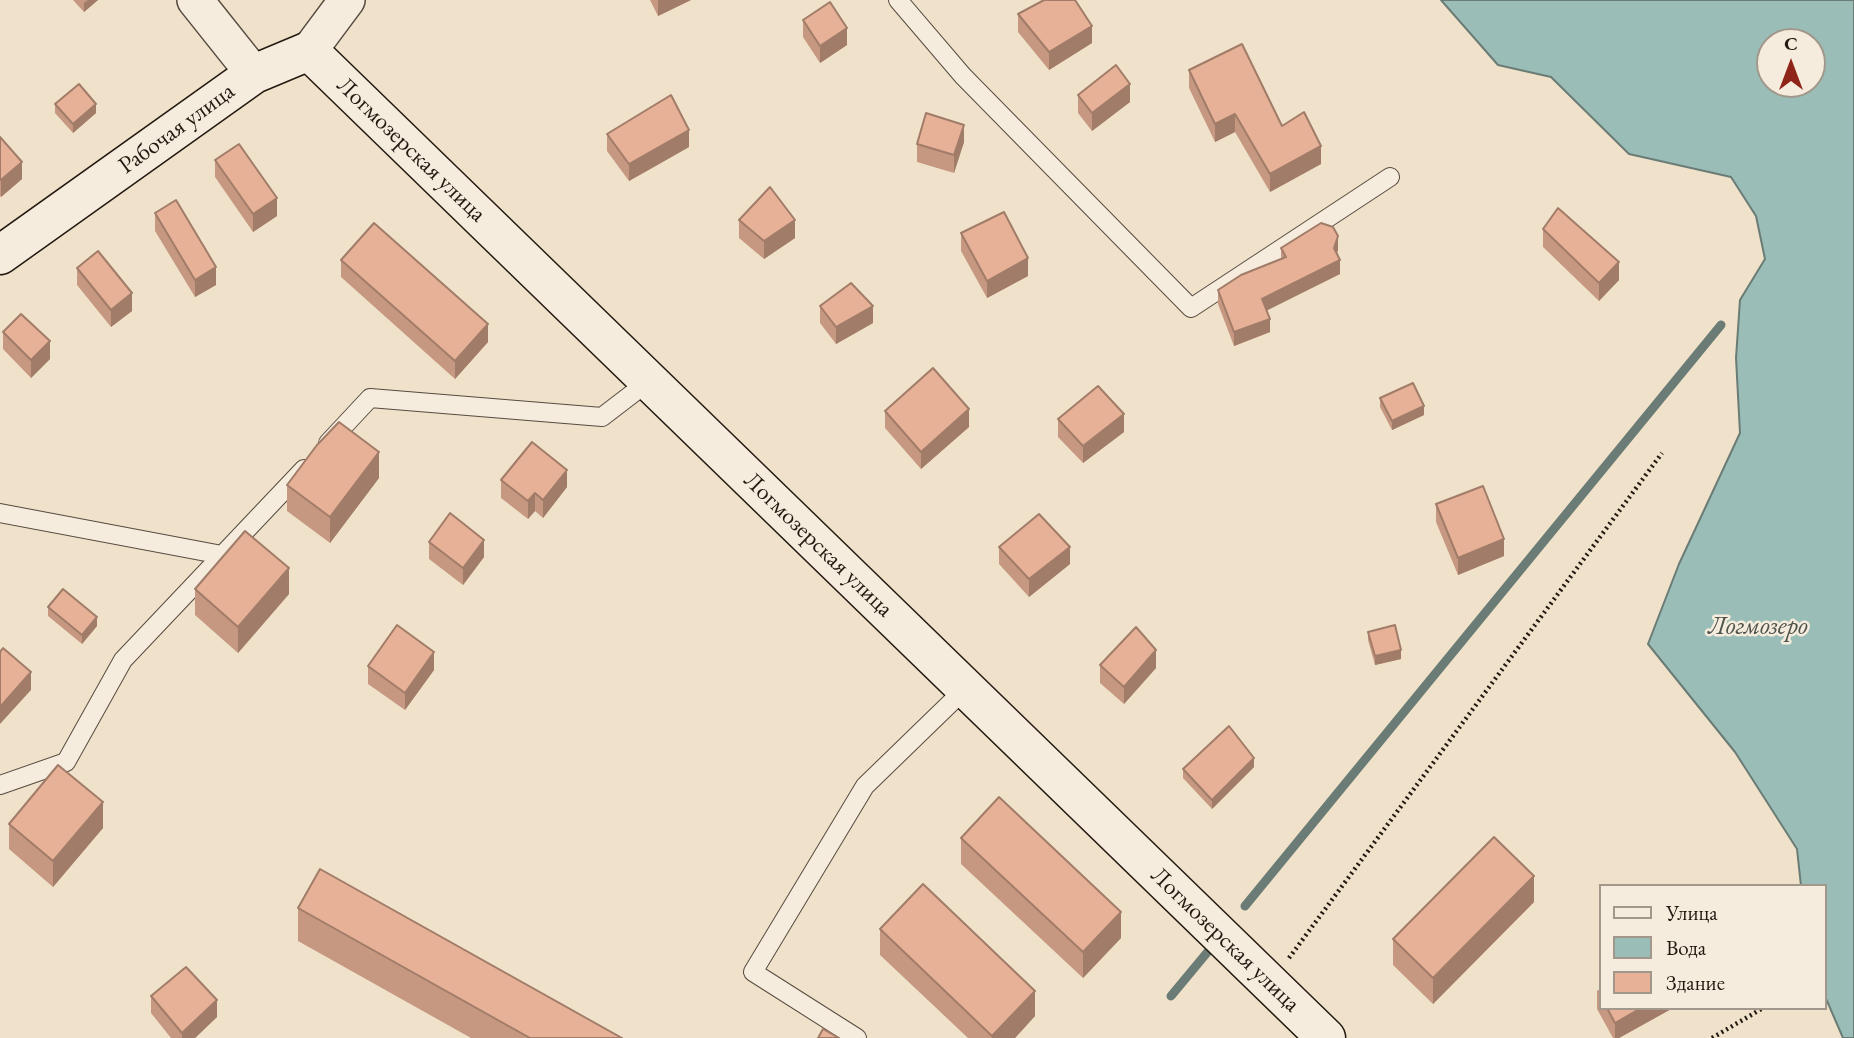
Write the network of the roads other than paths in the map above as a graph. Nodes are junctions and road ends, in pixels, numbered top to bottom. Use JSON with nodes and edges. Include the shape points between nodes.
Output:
{"nodes":[{"id":1,"x":195,"y":0,"type":"edge"},
{"id":2,"x":347,"y":0,"type":"edge"},
{"id":3,"x":898,"y":0,"type":"edge"},
{"id":4,"x":309,"y":51,"type":"junction"},
{"id":5,"x":254,"y":74,"type":"junction"},
{"id":6,"x":1390,"y":177,"type":"dead end"},
{"id":7,"x":0,"y":255,"type":"edge"},
{"id":8,"x":649,"y":381,"type":"junction"},
{"id":9,"x":0,"y":513,"type":"edge"},
{"id":10,"x":222,"y":555,"type":"junction"},
{"id":11,"x":966,"y":688,"type":"junction"},
{"id":12,"x":0,"y":785,"type":"edge"},
{"id":13,"x":857,"y":1038,"type":"edge"},
{"id":14,"x":1326,"y":1038,"type":"edge"}],
"edges":[{"from":1,"to":5,"type":"street"},
{"from":2,"to":4,"type":"street"},
{"from":3,"to":6,"type":"lane","via":[[963,76],[1191,308]]},
{"from":4,"to":5,"type":"street","name":"Рабочая улица"},
{"from":4,"to":8,"type":"street","name":"Логмозерская улица"},
{"from":5,"to":7,"type":"street","name":"Рабочая улица"},
{"from":8,"to":10,"type":"lane","via":[[602,417],[370,398]]},
{"from":8,"to":11,"type":"street","name":"Логмозерская улица"},
{"from":9,"to":10,"type":"lane"},
{"from":10,"to":12,"type":"lane","via":[[123,660],[66,762]]},
{"from":11,"to":13,"type":"lane","via":[[865,786],[753,972]]},
{"from":11,"to":14,"type":"street","name":"Логмозерская улица"}]}
